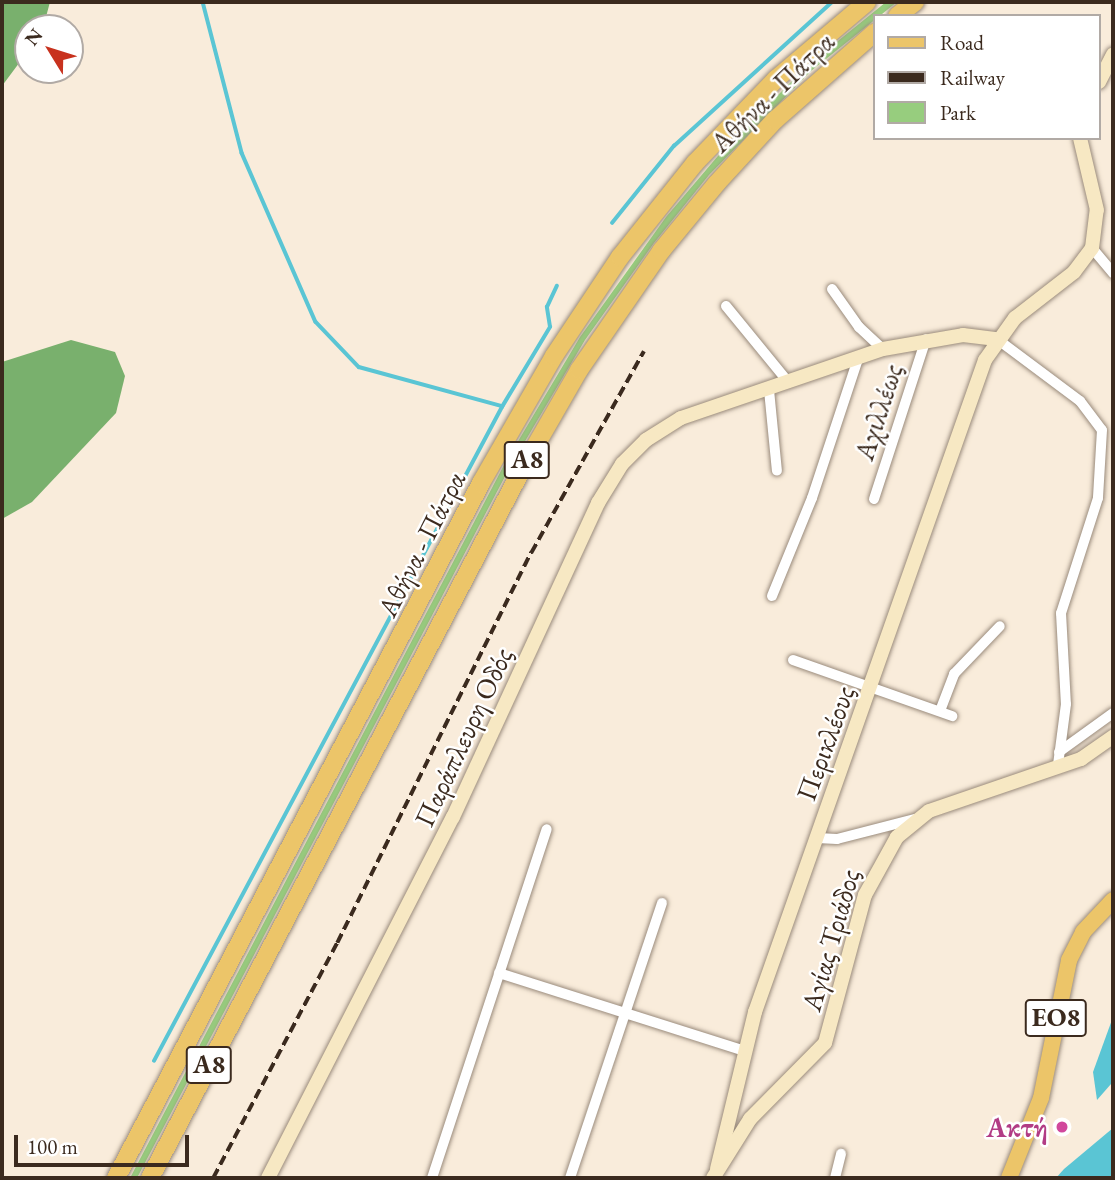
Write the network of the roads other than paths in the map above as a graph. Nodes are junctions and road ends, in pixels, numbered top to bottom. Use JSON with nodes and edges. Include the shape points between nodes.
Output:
{"nodes":[{"id":1,"x":866,"y":2,"type":"edge"},
{"id":2,"x":915,"y":2,"type":"edge"},
{"id":3,"x":900,"y":14,"type":"edge"},
{"id":4,"x":874,"y":33,"type":"edge"},
{"id":5,"x":1113,"y":54,"type":"edge"},
{"id":6,"x":1101,"y":78,"type":"edge"},
{"id":7,"x":1080,"y":140,"type":"edge"},
{"id":8,"x":1092,"y":248,"type":"junction"},
{"id":9,"x":1113,"y":273,"type":"edge"},
{"id":10,"x":832,"y":289,"type":"dead end"},
{"id":11,"x":726,"y":306,"type":"dead end"},
{"id":12,"x":926,"y":339,"type":"junction"},
{"id":13,"x":997,"y":340,"type":"junction"},
{"id":14,"x":883,"y":349,"type":"junction"},
{"id":15,"x":858,"y":359,"type":"junction"},
{"id":16,"x":789,"y":383,"type":"junction"},
{"id":17,"x":769,"y":390,"type":"junction"},
{"id":18,"x":777,"y":471,"type":"dead end"},
{"id":19,"x":874,"y":499,"type":"dead end"},
{"id":20,"x":772,"y":596,"type":"dead end"},
{"id":21,"x":1000,"y":626,"type":"dead end"},
{"id":22,"x":793,"y":660,"type":"dead end"},
{"id":23,"x":871,"y":685,"type":"junction"},
{"id":24,"x":940,"y":712,"type":"junction"},
{"id":25,"x":1113,"y":713,"type":"edge"},
{"id":26,"x":952,"y":716,"type":"dead end"},
{"id":27,"x":1113,"y":737,"type":"edge"},
{"id":28,"x":1058,"y":758,"type":"junction"},
{"id":29,"x":916,"y":819,"type":"junction"},
{"id":30,"x":547,"y":828,"type":"dead end"},
{"id":31,"x":817,"y":838,"type":"junction"},
{"id":32,"x":1113,"y":900,"type":"edge"},
{"id":33,"x":662,"y":903,"type":"dead end"},
{"id":34,"x":499,"y":973,"type":"junction"},
{"id":35,"x":625,"y":1013,"type":"junction"},
{"id":36,"x":742,"y":1050,"type":"junction"},
{"id":37,"x":841,"y":1154,"type":"dead end"},
{"id":38,"x":715,"y":1173,"type":"edge"},
{"id":39,"x":116,"y":1178,"type":"edge"},
{"id":40,"x":149,"y":1178,"type":"edge"},
{"id":41,"x":268,"y":1178,"type":"edge"},
{"id":42,"x":432,"y":1178,"type":"edge"},
{"id":43,"x":570,"y":1178,"type":"edge"},
{"id":44,"x":835,"y":1178,"type":"edge"},
{"id":45,"x":1009,"y":1178,"type":"edge"}],
"edges":[{"from":1,"to":39,"type":"highway","name":"Αθήνα - Πάτρα","number":"Α8","via":[[776,79],[702,156],[620,257],[554,356],[481,483]]},
{"from":2,"to":3,"type":"highway"},
{"from":4,"to":40,"type":"highway","name":"Αθήνα - Πάτρα","number":"Α8","via":[[775,120],[717,183],[661,251],[579,370],[521,471]]},
{"from":5,"to":6,"type":"main road"},
{"from":7,"to":8,"type":"main road","via":[[1097,210]]},
{"from":8,"to":9,"type":"street"},
{"from":8,"to":13,"type":"main road","via":[[1074,272],[1024,309]]},
{"from":10,"to":14,"type":"street","via":[[859,327]]},
{"from":11,"to":16,"type":"street"},
{"from":12,"to":13,"type":"main road","name":"Παράπλευρη Οδός","via":[[963,335]]},
{"from":12,"to":14,"type":"main road","name":"Παράπλευρη Οδός"},
{"from":12,"to":19,"type":"street","name":"Αχιλλέως"},
{"from":13,"to":23,"type":"main road","name":"Περικλέους","via":[[985,360]]},
{"from":13,"to":28,"type":"street","via":[[1080,401],[1102,430],[1098,498],[1061,613],[1066,704]]},
{"from":14,"to":15,"type":"main road","name":"Παράπλευρη Οδός"},
{"from":15,"to":16,"type":"main road","name":"Παράπλευρη Οδός"},
{"from":15,"to":20,"type":"street","via":[[812,498]]},
{"from":16,"to":17,"type":"main road","name":"Παράπλευρη Οδός"},
{"from":17,"to":18,"type":"street"},
{"from":17,"to":41,"type":"main road","name":"Παράπλευρη Οδός","via":[[681,418],[646,440],[612,478],[453,817]]},
{"from":21,"to":24,"type":"street","via":[[954,674]]},
{"from":22,"to":23,"type":"street"},
{"from":23,"to":24,"type":"street"},
{"from":23,"to":31,"type":"main road","name":"Περικλέους"},
{"from":24,"to":26,"type":"street"},
{"from":25,"to":28,"type":"street"},
{"from":27,"to":28,"type":"main road","name":"Αγίας Τριάδος","via":[[1086,757]]},
{"from":28,"to":29,"type":"main road","name":"Αγίας Τριάδος"},
{"from":29,"to":31,"type":"street","via":[[837,839]]},
{"from":29,"to":38,"type":"main road","name":"Αγίας Τριάδος","via":[[897,837],[873,874],[825,1043],[750,1119]]},
{"from":30,"to":34,"type":"street"},
{"from":31,"to":36,"type":"main road","name":"Περικλέους"},
{"from":32,"to":45,"type":"main road","number":"ΕΟ8","via":[[1083,933],[1069,960],[1041,1098]]},
{"from":33,"to":35,"type":"street"},
{"from":34,"to":35,"type":"street"},
{"from":34,"to":42,"type":"street"},
{"from":35,"to":36,"type":"street"},
{"from":35,"to":43,"type":"street"},
{"from":36,"to":38,"type":"main road","name":"Περικλέους"},
{"from":37,"to":44,"type":"street"}]}
